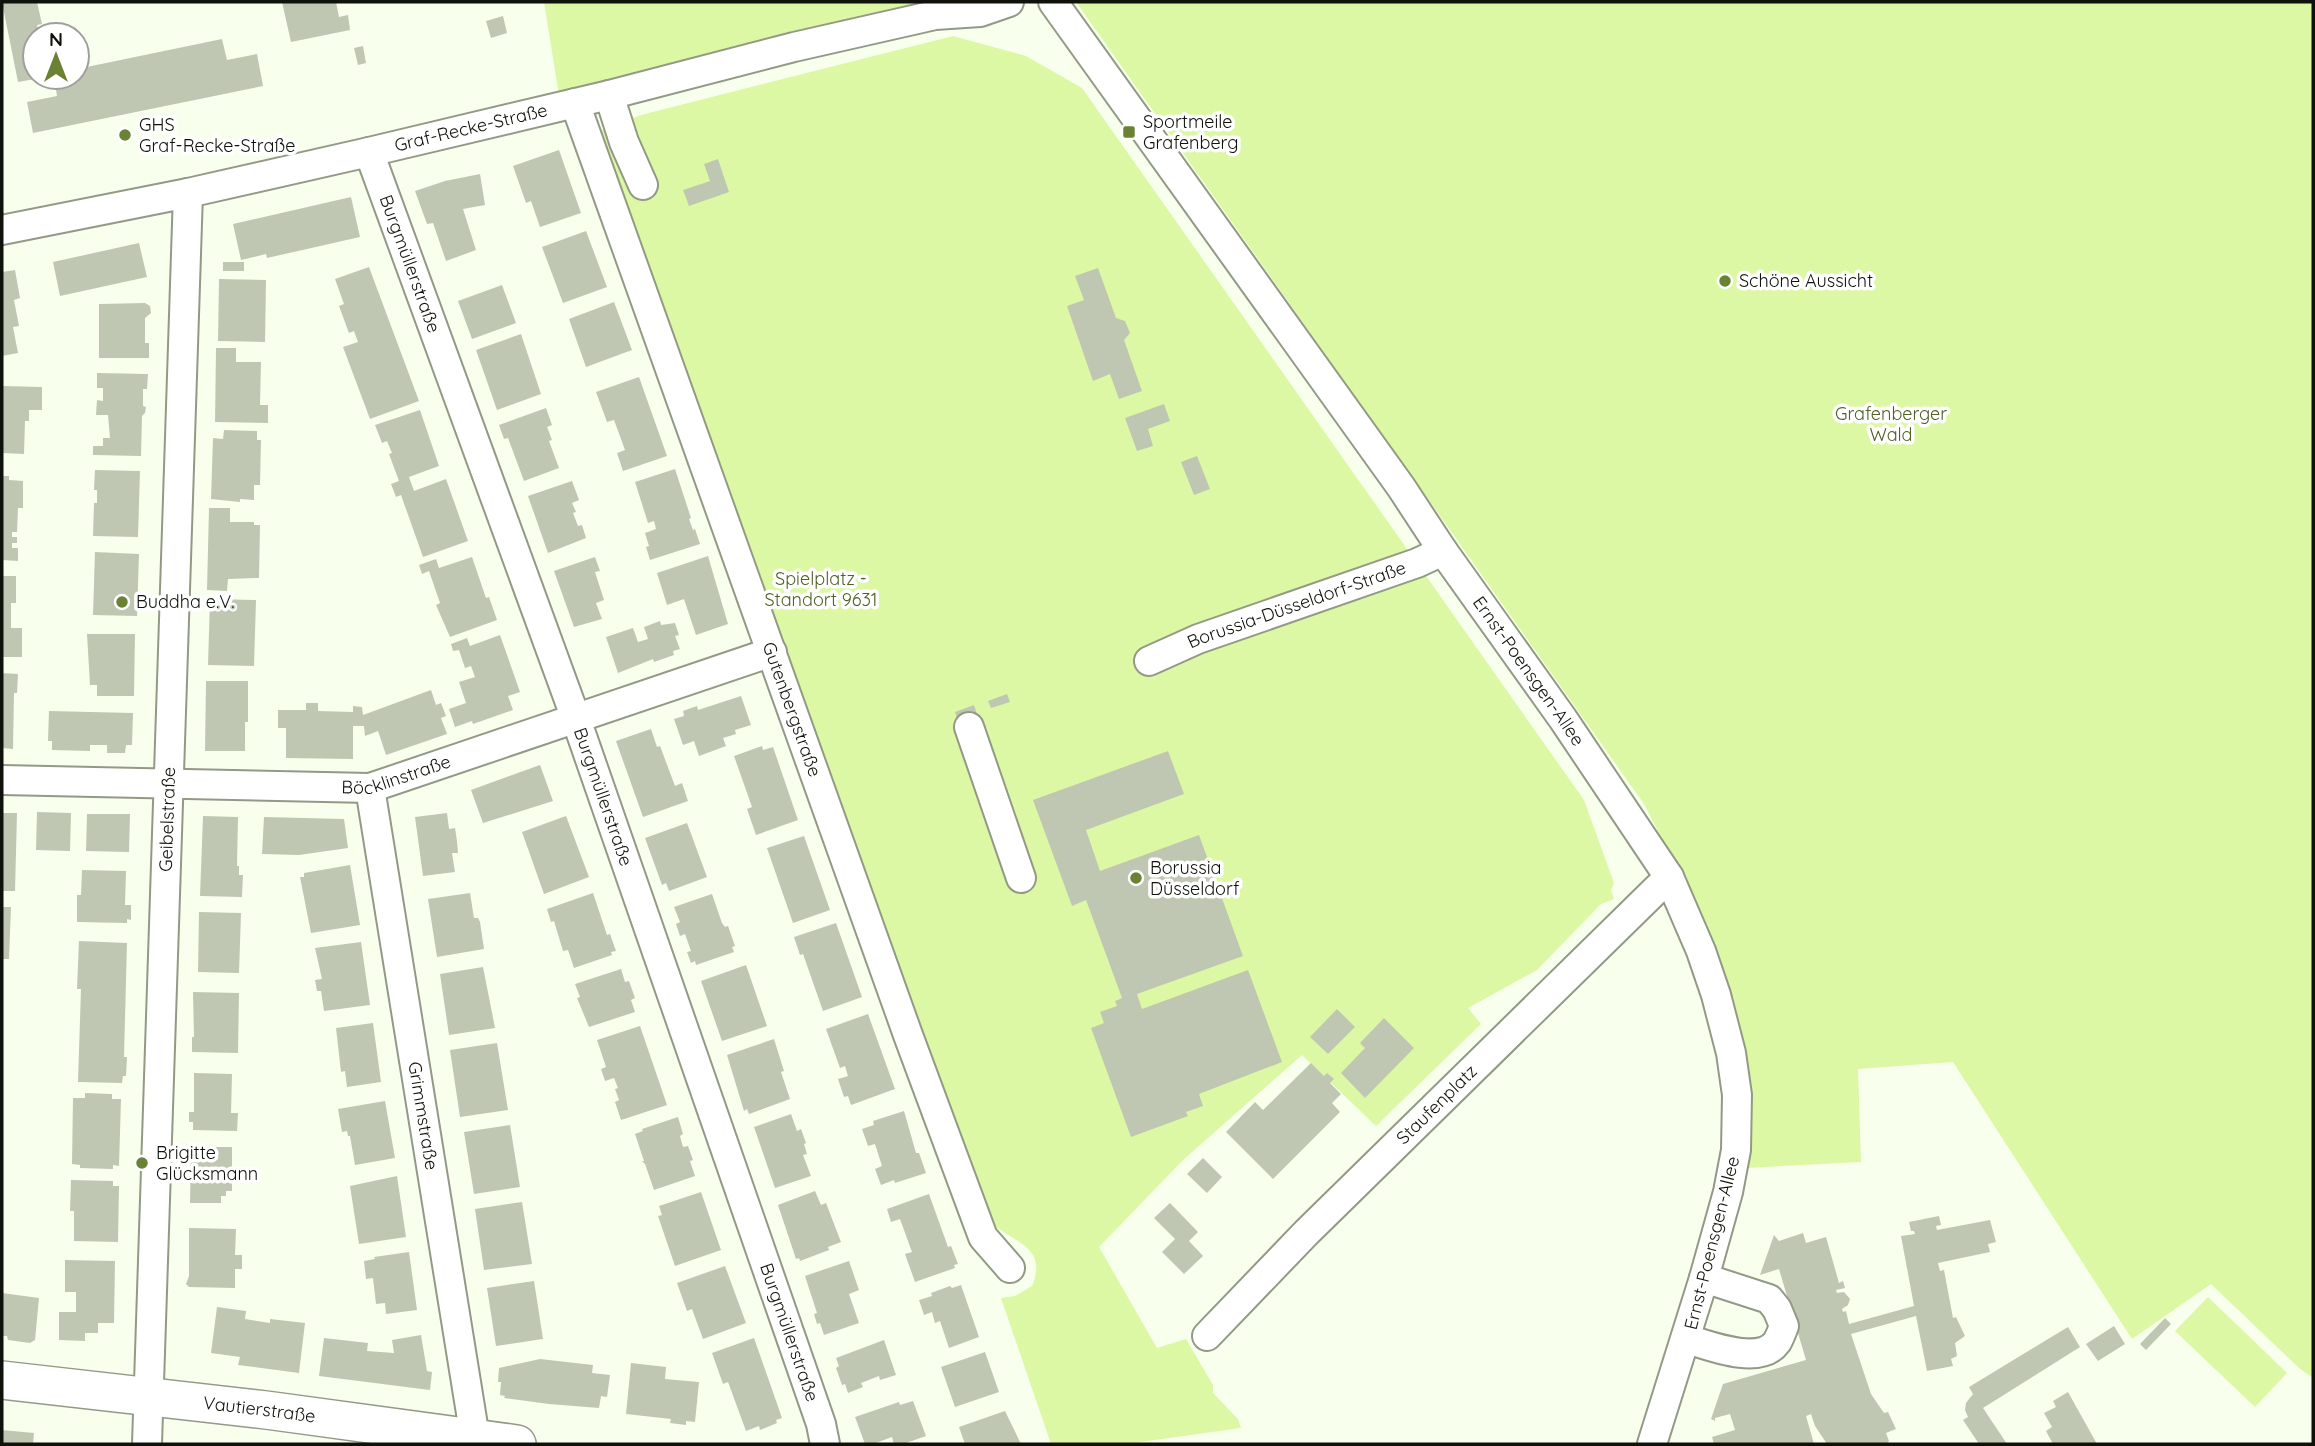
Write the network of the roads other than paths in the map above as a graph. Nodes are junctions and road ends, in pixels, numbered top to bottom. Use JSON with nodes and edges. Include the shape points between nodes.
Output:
{"nodes":[{"id":1,"x":1009,"y":2,"type":"edge"},
{"id":2,"x":1053,"y":2,"type":"edge"},
{"id":3,"x":945,"y":9,"type":"edge"},
{"id":4,"x":609,"y":95,"type":"junction"},
{"id":5,"x":575,"y":103,"type":"junction"},
{"id":6,"x":369,"y":152,"type":"junction"},
{"id":7,"x":643,"y":185,"type":"dead end"},
{"id":8,"x":188,"y":193,"type":"junction"},
{"id":9,"x":2,"y":230,"type":"edge"},
{"id":10,"x":1443,"y":551,"type":"junction"},
{"id":11,"x":772,"y":652,"type":"junction"},
{"id":12,"x":1149,"y":662,"type":"dead end"},
{"id":13,"x":576,"y":719,"type":"junction"},
{"id":14,"x":969,"y":727,"type":"dead end"},
{"id":15,"x":2,"y":780,"type":"edge"},
{"id":16,"x":168,"y":784,"type":"junction"},
{"id":17,"x":370,"y":788,"type":"junction"},
{"id":18,"x":1670,"y":877,"type":"junction"},
{"id":19,"x":1021,"y":878,"type":"dead end"},
{"id":20,"x":1010,"y":1268,"type":"dead end"},
{"id":21,"x":1704,"y":1278,"type":"junction"},
{"id":22,"x":1207,"y":1336,"type":"dead end"},
{"id":23,"x":1687,"y":1339,"type":"junction"},
{"id":24,"x":2,"y":1380,"type":"edge"},
{"id":25,"x":149,"y":1398,"type":"junction"},
{"id":26,"x":1652,"y":1438,"type":"edge"},
{"id":27,"x":476,"y":1442,"type":"edge"},
{"id":28,"x":147,"y":1444,"type":"edge"},
{"id":29,"x":517,"y":1444,"type":"edge"},
{"id":30,"x":825,"y":1444,"type":"edge"}],
"edges":[{"from":1,"to":3,"type":"street","name":"Graf-Recke-Straße","via":[[979,12]]},
{"from":2,"to":10,"type":"street","name":"Ernst-Poensgen-Allee"},
{"from":3,"to":4,"type":"street","name":"Graf-Recke-Straße"},
{"from":4,"to":5,"type":"street","name":"Graf-Recke-Straße"},
{"from":4,"to":7,"type":"street"},
{"from":5,"to":6,"type":"street","name":"Graf-Recke-Straße"},
{"from":5,"to":11,"type":"street","name":"Gutenbergstraße"},
{"from":6,"to":8,"type":"street","name":"Graf-Recke-Straße"},
{"from":6,"to":13,"type":"street","name":"Burgmüllerstraße"},
{"from":8,"to":9,"type":"street","name":"Graf-Recke-Straße"},
{"from":8,"to":16,"type":"street","name":"Geibelstraße"},
{"from":10,"to":12,"type":"street","name":"Borussia-Düsseldorf-Straße","via":[[1198,639]]},
{"from":10,"to":18,"type":"street","name":"Ernst-Poensgen-Allee"},
{"from":11,"to":13,"type":"street","name":"Böcklinstraße"},
{"from":11,"to":20,"type":"street","name":"Gutenbergstraße","via":[[983,1237]]},
{"from":13,"to":17,"type":"street","name":"Böcklinstraße"},
{"from":13,"to":30,"type":"street","name":"Burgmüllerstraße"},
{"from":14,"to":19,"type":"street"},
{"from":15,"to":16,"type":"street","name":"Böcklinstraße"},
{"from":16,"to":17,"type":"street","name":"Böcklinstraße"},
{"from":16,"to":25,"type":"street","name":"Geibelstraße"},
{"from":17,"to":27,"type":"street","name":"Grimmstraße"},
{"from":18,"to":21,"type":"street","name":"Ernst-Poensgen-Allee","via":[[1716,995],[1737,1095],[1736,1150]]},
{"from":18,"to":22,"type":"street","name":"Staufenplatz"},
{"from":21,"to":23,"type":"street","name":"Ernst-Poensgen-Allee"},
{"from":21,"to":23,"type":"street","via":[[1769,1299],[1784,1326],[1767,1351],[1744,1354]]},
{"from":23,"to":26,"type":"street","name":"Ernst-Poensgen-Allee"},
{"from":24,"to":25,"type":"main road","name":"Vautierstraße"},
{"from":25,"to":27,"type":"main road","name":"Vautierstraße","via":[[266,1410]]},
{"from":25,"to":28,"type":"street","name":"Geibelstraße"},
{"from":27,"to":29,"type":"main road","name":"Vautierstraße"}]}
